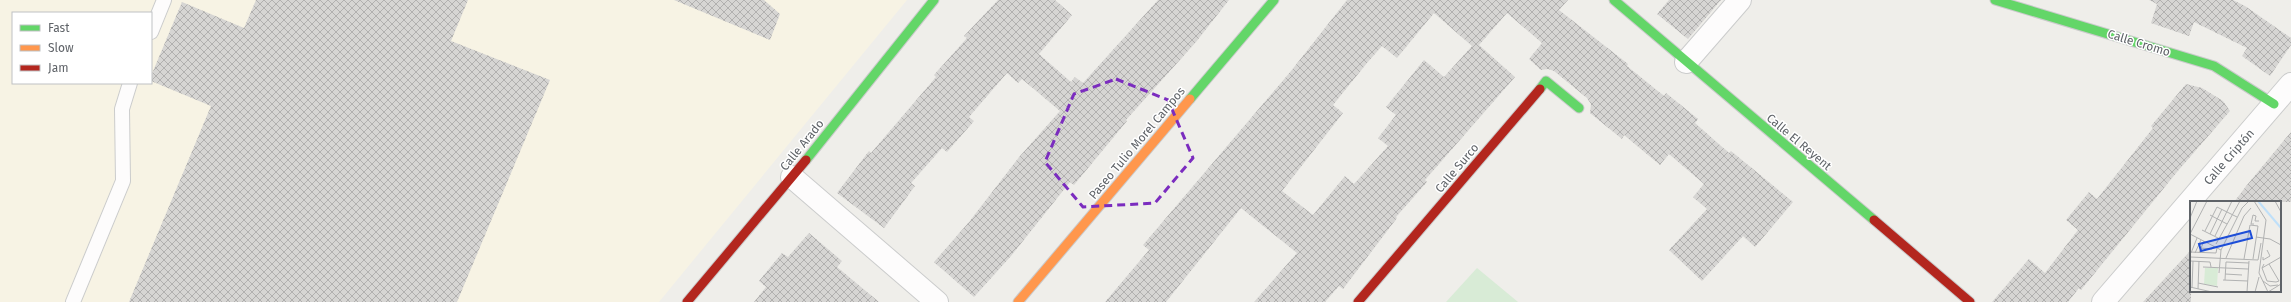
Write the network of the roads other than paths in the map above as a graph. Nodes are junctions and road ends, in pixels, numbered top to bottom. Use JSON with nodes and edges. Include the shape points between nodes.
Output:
{"nodes":[{"id":1,"x":164,"y":0,"type":"edge"},
{"id":2,"x":934,"y":0,"type":"edge"},
{"id":3,"x":1274,"y":0,"type":"edge"},
{"id":4,"x":1614,"y":0,"type":"edge"},
{"id":5,"x":1740,"y":0,"type":"edge"},
{"id":6,"x":1995,"y":0,"type":"edge"},
{"id":7,"x":152,"y":30,"type":"edge"},
{"id":8,"x":1686,"y":62,"type":"junction"},
{"id":9,"x":130,"y":84,"type":"edge"},
{"id":10,"x":2291,"y":84,"type":"edge"},
{"id":11,"x":2274,"y":104,"type":"junction"},
{"id":12,"x":1579,"y":108,"type":"dead end"},
{"id":13,"x":792,"y":177,"type":"junction"},
{"id":14,"x":2190,"y":201,"type":"edge"},
{"id":15,"x":2190,"y":201,"type":"edge"},
{"id":16,"x":73,"y":302,"type":"edge"},
{"id":17,"x":687,"y":302,"type":"edge"},
{"id":18,"x":937,"y":302,"type":"edge"},
{"id":19,"x":1018,"y":302,"type":"edge"},
{"id":20,"x":1358,"y":302,"type":"edge"},
{"id":21,"x":1970,"y":302,"type":"edge"},
{"id":22,"x":2103,"y":302,"type":"edge"}],
"edges":[{"from":1,"to":7,"type":"lane"},
{"from":2,"to":13,"type":"street","name":"Calle Arado"},
{"from":3,"to":19,"type":"street","name":"Paseo Tulio Morel Campos"},
{"from":4,"to":8,"type":"street","name":"Calle El Reyent"},
{"from":5,"to":8,"type":"street"},
{"from":6,"to":11,"type":"street","name":"Calle Cromo","via":[[2214,66]]},
{"from":8,"to":21,"type":"street","name":"Calle El Reyent"},
{"from":9,"to":16,"type":"lane","via":[[122,109],[123,181]]},
{"from":10,"to":11,"type":"street","name":"Calle Criptón"},
{"from":11,"to":14,"type":"street","name":"Calle Criptón"},
{"from":12,"to":20,"type":"street","name":"Calle Surco","via":[[1546,81]]},
{"from":13,"to":17,"type":"street","name":"Calle Arado"},
{"from":13,"to":18,"type":"street"},
{"from":15,"to":22,"type":"street","name":"Calle Criptón"}]}
